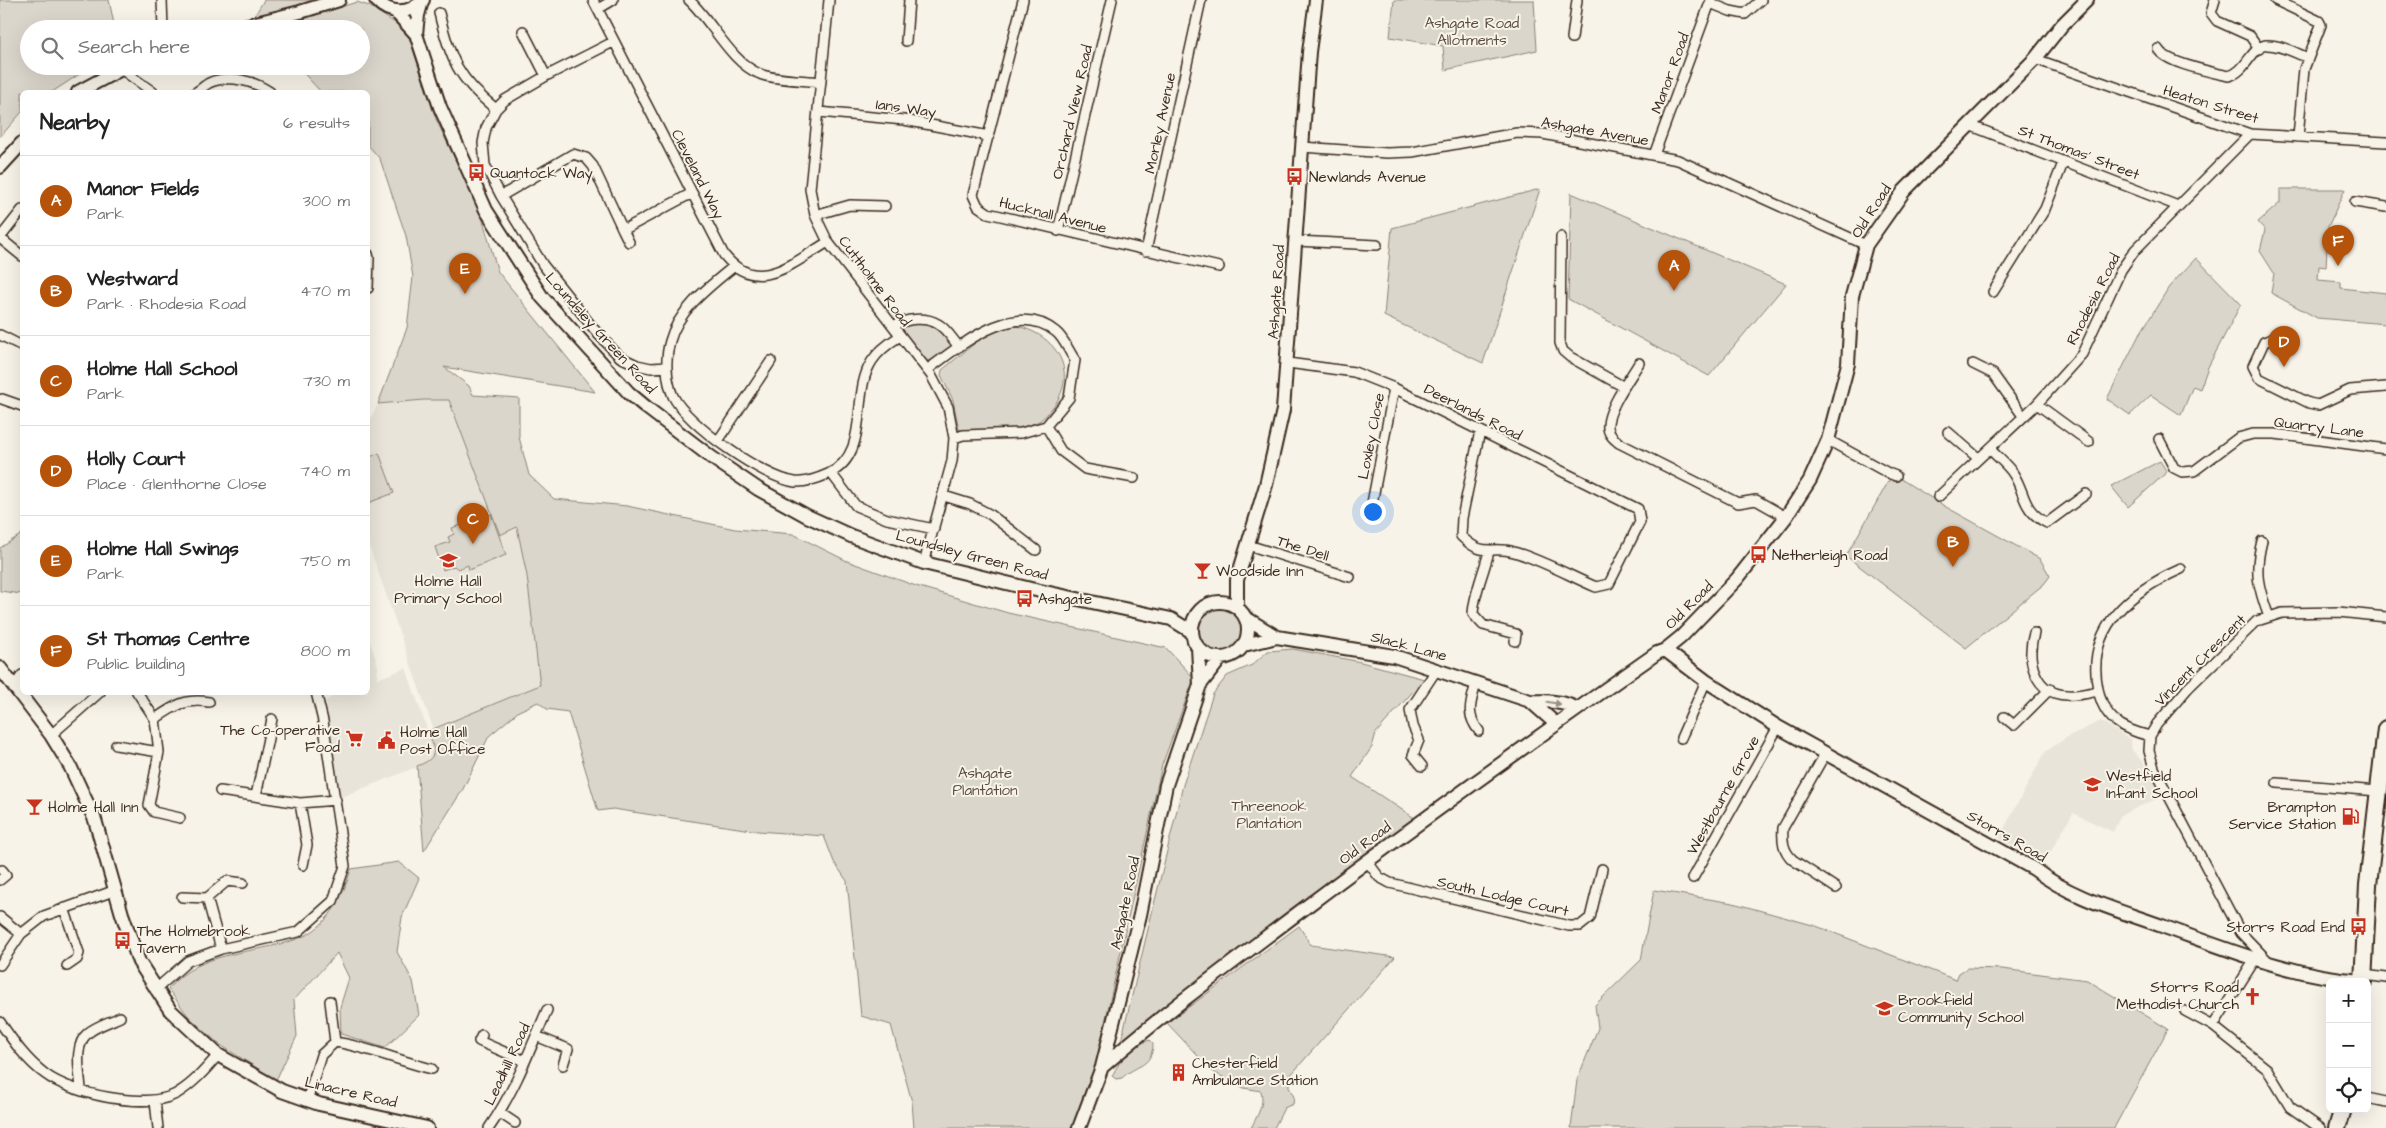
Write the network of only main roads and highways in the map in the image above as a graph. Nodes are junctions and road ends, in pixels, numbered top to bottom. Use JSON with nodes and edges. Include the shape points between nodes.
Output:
{"nodes":[{"id":1,"x":2386,"y":729,"type":"edge"},
{"id":2,"x":2384,"y":765,"type":"edge"},
{"id":3,"x":2366,"y":978,"type":"edge"},
{"id":4,"x":2342,"y":1113,"type":"edge"},
{"id":5,"x":2337,"y":1128,"type":"edge"}],
"edges":[{"from":1,"to":2,"type":"highway"},
{"from":2,"to":3,"type":"highway","via":[[2378,791],[2368,885]]},
{"from":4,"to":5,"type":"highway"}]}
